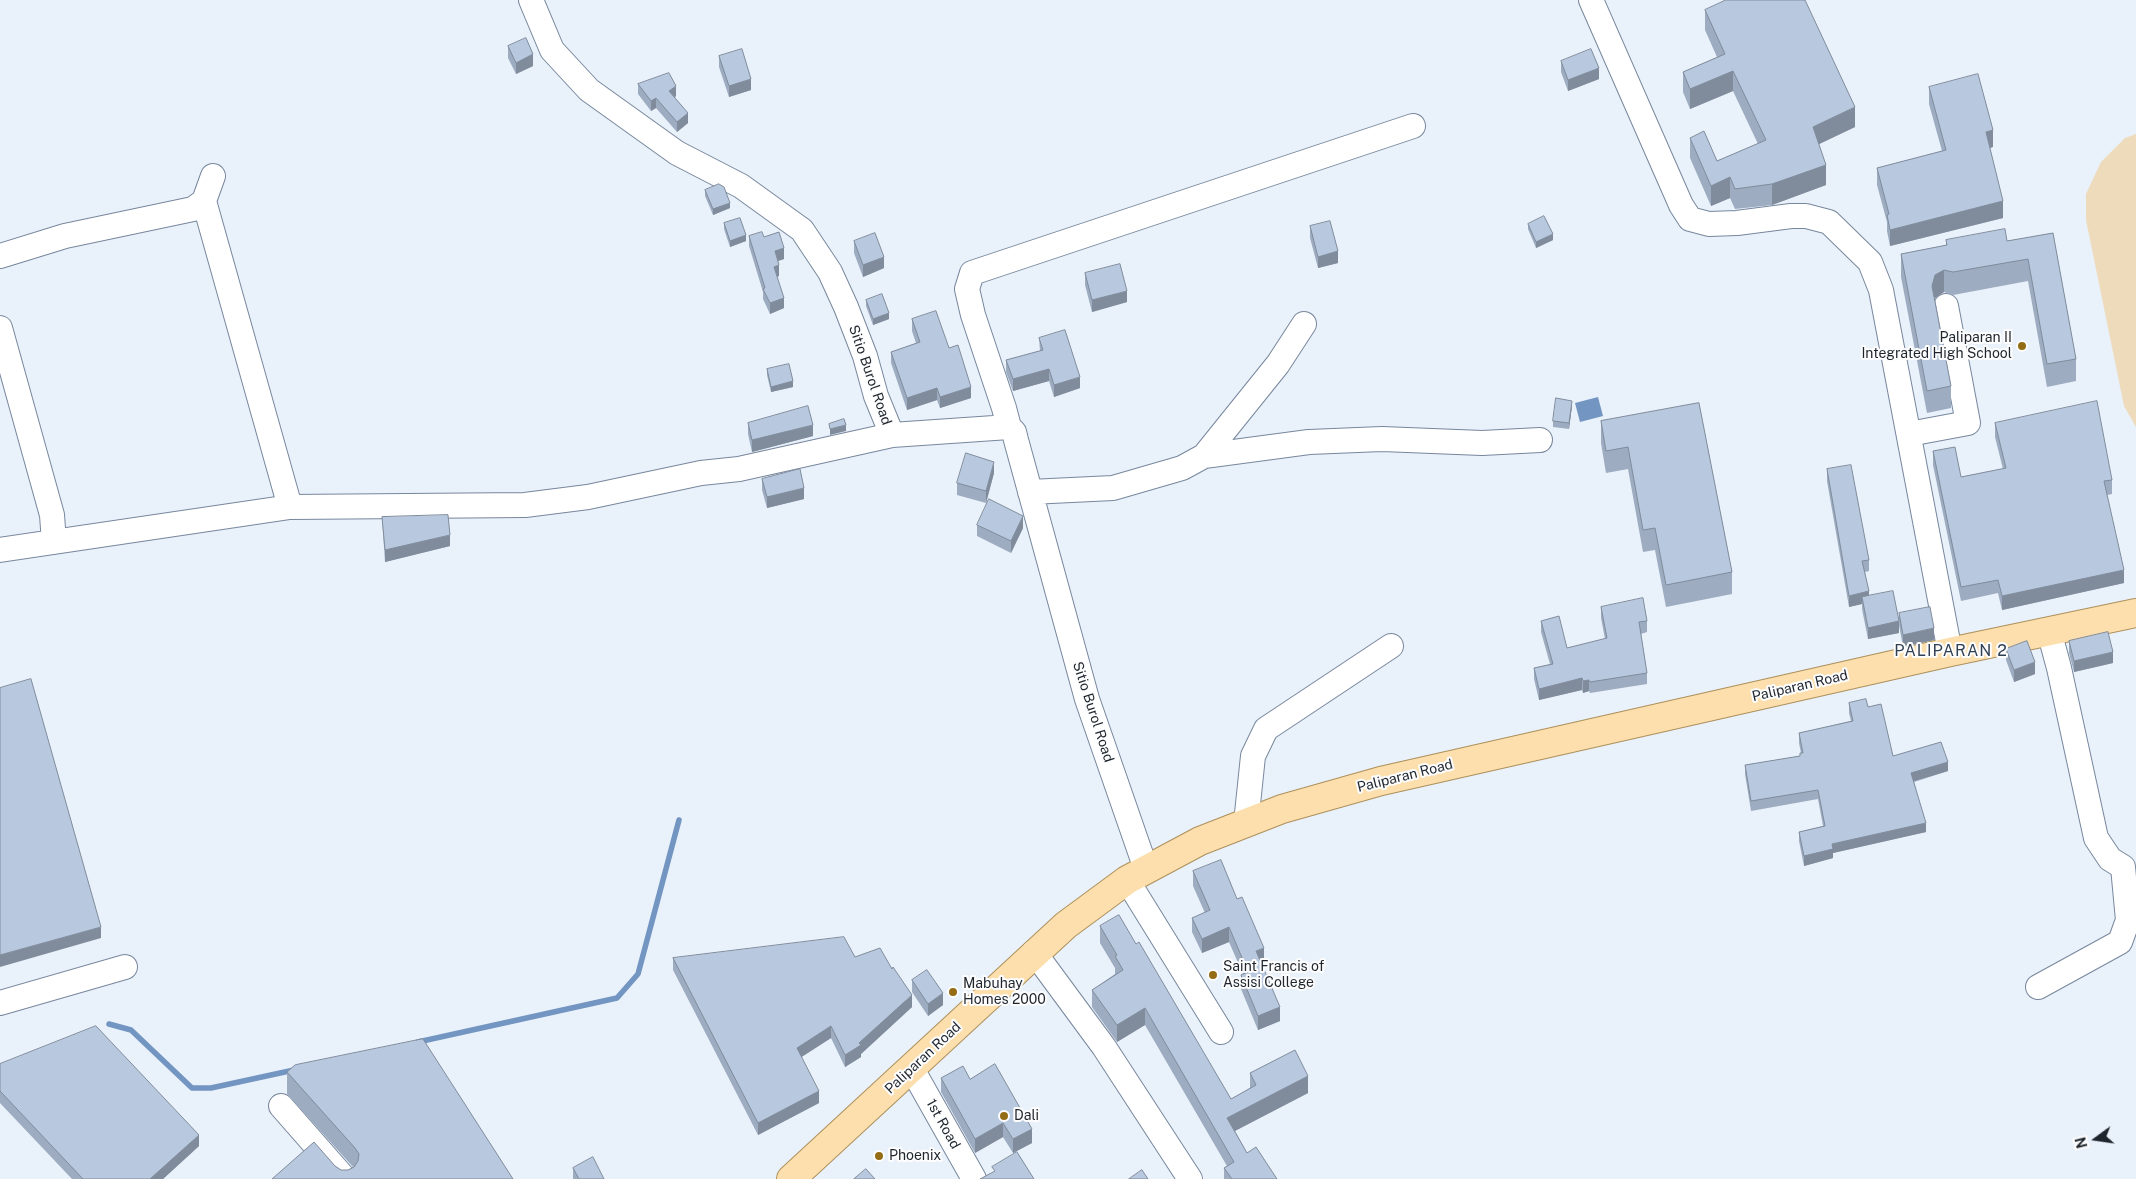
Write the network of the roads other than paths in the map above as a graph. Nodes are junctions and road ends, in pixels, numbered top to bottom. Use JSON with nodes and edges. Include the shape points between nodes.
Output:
{"nodes":[{"id":1,"x":531,"y":0,"type":"edge"},
{"id":2,"x":1591,"y":0,"type":"edge"},
{"id":3,"x":1413,"y":126,"type":"dead end"},
{"id":4,"x":213,"y":176,"type":"dead end"},
{"id":5,"x":204,"y":201,"type":"junction"},
{"id":6,"x":0,"y":256,"type":"edge"},
{"id":7,"x":1946,"y":306,"type":"dead end"},
{"id":8,"x":1304,"y":324,"type":"dead end"},
{"id":9,"x":0,"y":328,"type":"edge"},
{"id":10,"x":1008,"y":427,"type":"junction"},
{"id":11,"x":1910,"y":434,"type":"junction"},
{"id":12,"x":892,"y":435,"type":"junction"},
{"id":13,"x":1540,"y":440,"type":"dead end"},
{"id":14,"x":1204,"y":456,"type":"junction"},
{"id":15,"x":1030,"y":492,"type":"junction"},
{"id":16,"x":290,"y":507,"type":"junction"},
{"id":17,"x":54,"y":542,"type":"junction"},
{"id":18,"x":0,"y":550,"type":"edge"},
{"id":19,"x":2136,"y":613,"type":"edge"},
{"id":20,"x":2048,"y":631,"type":"junction"},
{"id":21,"x":1391,"y":646,"type":"dead end"},
{"id":22,"x":1950,"y":652,"type":"junction"},
{"id":23,"x":1246,"y":823,"type":"junction"},
{"id":24,"x":2130,"y":866,"type":"edge"},
{"id":25,"x":1136,"y":874,"type":"junction"},
{"id":26,"x":1034,"y":952,"type":"junction"},
{"id":27,"x":125,"y":967,"type":"dead end"},
{"id":28,"x":2038,"y":987,"type":"dead end"},
{"id":29,"x":0,"y":1003,"type":"edge"},
{"id":30,"x":1221,"y":1032,"type":"dead end"},
{"id":31,"x":912,"y":1069,"type":"junction"},
{"id":32,"x":281,"y":1106,"type":"dead end"},
{"id":33,"x":345,"y":1179,"type":"edge"},
{"id":34,"x":791,"y":1179,"type":"edge"},
{"id":35,"x":974,"y":1179,"type":"edge"},
{"id":36,"x":1190,"y":1179,"type":"edge"}],
"edges":[{"from":1,"to":12,"type":"street","name":"Sitio Burol Road","via":[[552,50],[589,90],[677,153],[741,186],[802,230],[830,272],[846,307]]},
{"from":2,"to":11,"type":"street","via":[[1690,219],[1709,224],[1806,216],[1829,222],[1870,262],[1880,290]]},
{"from":3,"to":10,"type":"street","via":[[972,273],[967,289],[973,315]]},
{"from":4,"to":5,"type":"street"},
{"from":5,"to":6,"type":"street","via":[[193,209],[65,236]]},
{"from":5,"to":16,"type":"street"},
{"from":7,"to":11,"type":"street","via":[[1968,423]]},
{"from":8,"to":14,"type":"street","via":[[1278,364]]},
{"from":9,"to":17,"type":"street","via":[[52,515]]},
{"from":10,"to":12,"type":"street","name":"Sitio Burol Road"},
{"from":10,"to":15,"type":"street","name":"Sitio Burol Road","via":[[1014,432]]},
{"from":11,"to":22,"type":"street"},
{"from":12,"to":16,"type":"street","via":[[739,469],[526,505]]},
{"from":13,"to":14,"type":"street","via":[[1309,442]]},
{"from":14,"to":15,"type":"street","via":[[1182,468],[1113,488]]},
{"from":15,"to":25,"type":"street","name":"Sitio Burol Road"},
{"from":16,"to":17,"type":"street"},
{"from":17,"to":18,"type":"street"},
{"from":19,"to":20,"type":"main road","name":"Paliparan Road"},
{"from":20,"to":22,"type":"main road","name":"Paliparan Road"},
{"from":20,"to":24,"type":"street","via":[[2096,838],[2110,859]]},
{"from":21,"to":23,"type":"street","via":[[1266,729],[1253,756]]},
{"from":22,"to":23,"type":"main road","name":"Paliparan Road","via":[[1381,781],[1282,809]]},
{"from":23,"to":25,"type":"main road","name":"Paliparan Road","via":[[1200,841]]},
{"from":24,"to":28,"type":"street","via":[[2128,920],[2120,942]]},
{"from":25,"to":26,"type":"main road","name":"Paliparan Road"},
{"from":25,"to":30,"type":"street","name":"Sitio Burol Road"},
{"from":26,"to":31,"type":"main road","name":"Paliparan Road"},
{"from":26,"to":36,"type":"street","via":[[1104,1047]]},
{"from":27,"to":29,"type":"street"},
{"from":31,"to":34,"type":"main road","name":"Paliparan Road"},
{"from":31,"to":35,"type":"street","name":"1st Road"},
{"from":32,"to":33,"type":"street"}]}
